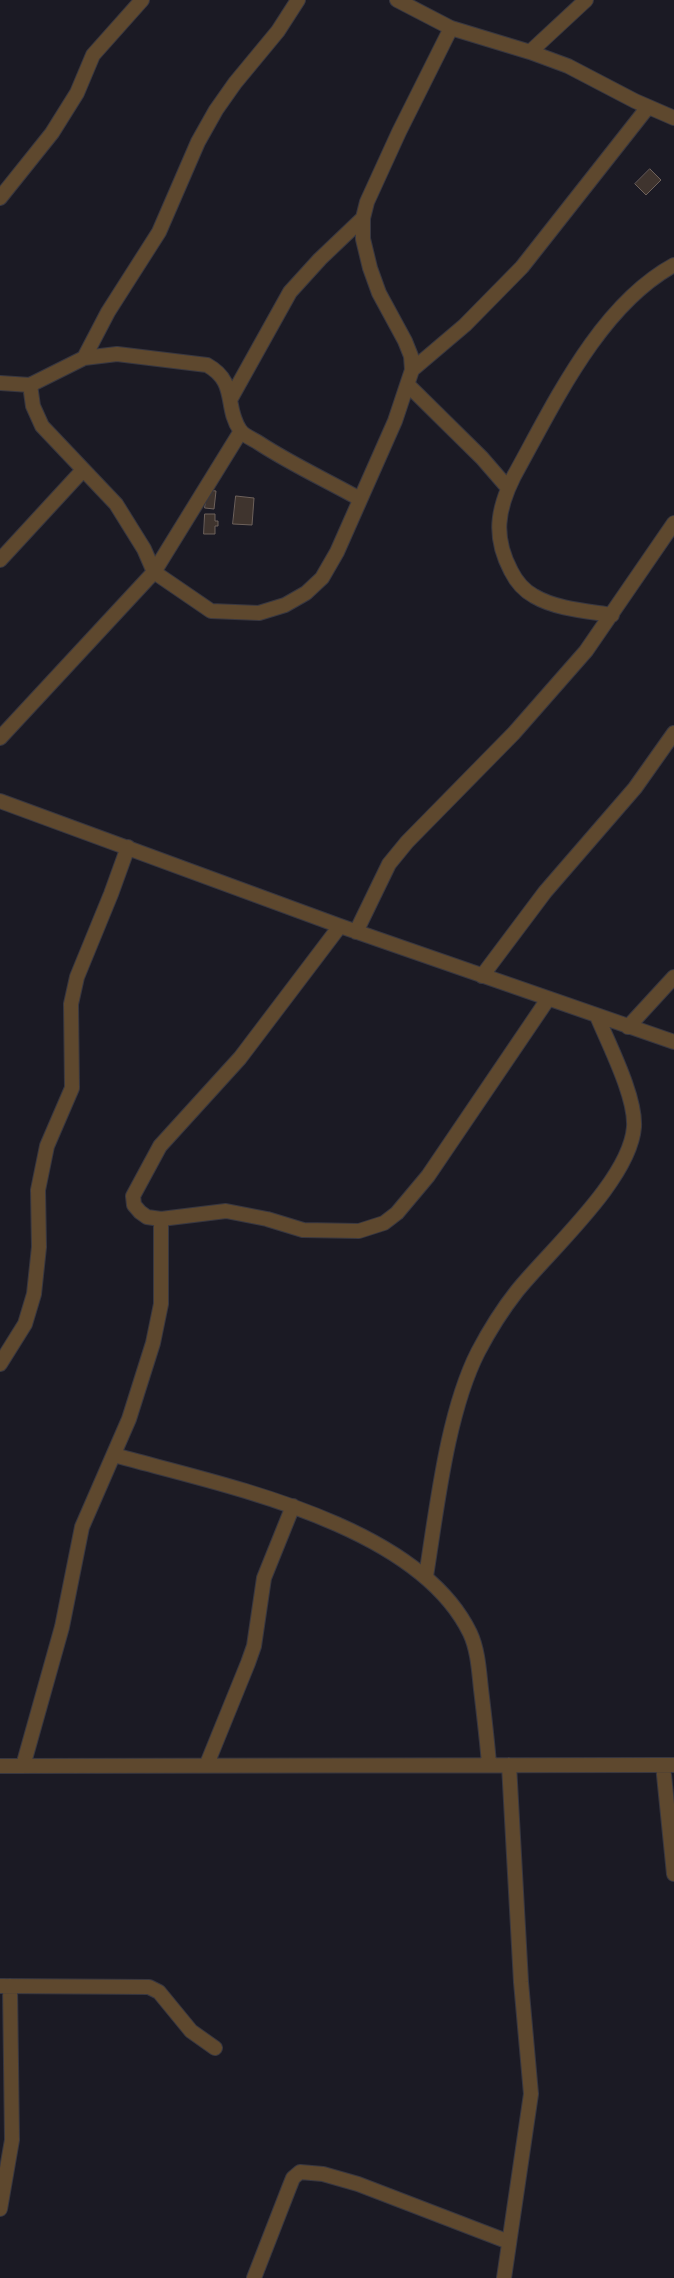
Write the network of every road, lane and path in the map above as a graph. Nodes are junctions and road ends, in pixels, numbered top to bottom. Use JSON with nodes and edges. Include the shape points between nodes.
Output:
{"nodes":[{"id":1,"x":142,"y":0,"type":"edge"},
{"id":2,"x":298,"y":0,"type":"edge"},
{"id":3,"x":397,"y":0,"type":"edge"},
{"id":4,"x":586,"y":0,"type":"edge"},
{"id":5,"x":451,"y":28,"type":"junction"},
{"id":6,"x":530,"y":52,"type":"junction"},
{"id":7,"x":648,"y":107,"type":"junction"},
{"id":8,"x":674,"y":118,"type":"edge"},
{"id":9,"x":0,"y":198,"type":"edge"},
{"id":10,"x":363,"y":218,"type":"junction"},
{"id":11,"x":674,"y":265,"type":"edge"},
{"id":12,"x":84,"y":358,"type":"junction"},
{"id":13,"x":412,"y":370,"type":"junction"},
{"id":14,"x":0,"y":383,"type":"edge"},
{"id":15,"x":30,"y":385,"type":"junction"},
{"id":16,"x":408,"y":385,"type":"junction"},
{"id":17,"x":231,"y":398,"type":"junction"},
{"id":18,"x":241,"y":432,"type":"junction"},
{"id":19,"x":83,"y":470,"type":"junction"},
{"id":20,"x":508,"y":488,"type":"junction"},
{"id":21,"x":360,"y":498,"type":"junction"},
{"id":22,"x":674,"y":523,"type":"edge"},
{"id":23,"x":0,"y":560,"type":"edge"},
{"id":24,"x":154,"y":572,"type":"junction"},
{"id":25,"x":612,"y":615,"type":"junction"},
{"id":26,"x":674,"y":733,"type":"edge"},
{"id":27,"x":0,"y":738,"type":"edge"},
{"id":28,"x":0,"y":801,"type":"edge"},
{"id":29,"x":128,"y":846,"type":"junction"},
{"id":30,"x":340,"y":926,"type":"junction"},
{"id":31,"x":356,"y":932,"type":"junction"},
{"id":32,"x":482,"y":976,"type":"junction"},
{"id":33,"x":674,"y":977,"type":"edge"},
{"id":34,"x":548,"y":999,"type":"junction"},
{"id":35,"x":597,"y":1016,"type":"junction"},
{"id":36,"x":628,"y":1027,"type":"junction"},
{"id":37,"x":674,"y":1042,"type":"edge"},
{"id":38,"x":161,"y":1219,"type":"junction"},
{"id":39,"x":0,"y":1364,"type":"edge"},
{"id":40,"x":114,"y":1455,"type":"junction"},
{"id":41,"x":293,"y":1506,"type":"junction"},
{"id":42,"x":426,"y":1576,"type":"junction"},
{"id":43,"x":207,"y":1764,"type":"junction"},
{"id":44,"x":490,"y":1764,"type":"junction"},
{"id":45,"x":509,"y":1764,"type":"junction"},
{"id":46,"x":669,"y":1765,"type":"edge"},
{"id":47,"x":0,"y":1766,"type":"edge"},
{"id":48,"x":23,"y":1766,"type":"junction"},
{"id":49,"x":674,"y":1874,"type":"edge"},
{"id":50,"x":5,"y":1986,"type":"edge"},
{"id":51,"x":215,"y":2048,"type":"dead end"},
{"id":52,"x":0,"y":2209,"type":"edge"},
{"id":53,"x":509,"y":2242,"type":"junction"},
{"id":54,"x":254,"y":2278,"type":"edge"},
{"id":55,"x":504,"y":2278,"type":"edge"}],
"edges":[{"from":1,"to":9,"type":"street","via":[[93,55],[77,93],[52,133]]},
{"from":2,"to":12,"type":"street","via":[[216,110],[198,142],[159,232],[108,312]]},
{"from":3,"to":5,"type":"street"},
{"from":4,"to":6,"type":"street"},
{"from":5,"to":6,"type":"street"},
{"from":5,"to":10,"type":"street","via":[[391,150]]},
{"from":6,"to":7,"type":"street","via":[[568,66]]},
{"from":7,"to":8,"type":"street"},
{"from":7,"to":13,"type":"street","via":[[516,273],[465,324]]},
{"from":10,"to":13,"type":"street","via":[[363,239],[370,268],[379,293],[405,341]]},
{"from":10,"to":17,"type":"street","via":[[290,292]]},
{"from":11,"to":20,"type":"street","via":[[630,298],[606,326],[568,383]]},
{"from":12,"to":15,"type":"street"},
{"from":12,"to":17,"type":"street","via":[[117,354],[207,364],[226,381]]},
{"from":13,"to":16,"type":"street"},
{"from":14,"to":15,"type":"street"},
{"from":15,"to":19,"type":"street","via":[[33,406],[42,426]]},
{"from":16,"to":20,"type":"street"},
{"from":16,"to":21,"type":"street"},
{"from":17,"to":18,"type":"street","via":[[234,418]]},
{"from":18,"to":21,"type":"street"},
{"from":18,"to":24,"type":"street"},
{"from":19,"to":23,"type":"street"},
{"from":19,"to":24,"type":"street","via":[[116,504]]},
{"from":20,"to":25,"type":"street","via":[[498,530],[500,549],[521,587],[552,604]]},
{"from":21,"to":24,"type":"street","via":[[322,578],[306,593],[284,605],[259,613],[211,611]]},
{"from":22,"to":25,"type":"street"},
{"from":24,"to":27,"type":"street"},
{"from":25,"to":31,"type":"street","via":[[586,651],[514,733],[395,856]]},
{"from":26,"to":32,"type":"street","via":[[634,788],[545,892]]},
{"from":28,"to":29,"type":"street"},
{"from":29,"to":30,"type":"street"},
{"from":29,"to":39,"type":"street","via":[[78,977],[71,1004],[72,1088],[47,1146],[38,1190],[39,1247],[34,1294],[25,1324]]},
{"from":30,"to":31,"type":"street"},
{"from":30,"to":38,"type":"street","via":[[240,1058],[160,1146],[134,1196],[134,1205],[147,1217]]},
{"from":31,"to":32,"type":"street"},
{"from":32,"to":34,"type":"street"},
{"from":33,"to":36,"type":"street"},
{"from":34,"to":35,"type":"street"},
{"from":34,"to":38,"type":"street","via":[[428,1176],[397,1213],[384,1223],[359,1231],[303,1230],[226,1211]]},
{"from":35,"to":36,"type":"street"},
{"from":35,"to":42,"type":"street","via":[[632,1104],[634,1128],[613,1178],[580,1221],[516,1292],[477,1354],[450,1439]]},
{"from":36,"to":37,"type":"street"},
{"from":38,"to":40,"type":"street","via":[[158,1322],[129,1419]]},
{"from":40,"to":41,"type":"street"},
{"from":40,"to":48,"type":"street","via":[[82,1527],[62,1627]]},
{"from":41,"to":42,"type":"street","via":[[384,1548]]},
{"from":41,"to":43,"type":"street","via":[[264,1578],[254,1646]]},
{"from":42,"to":44,"type":"street","via":[[461,1616],[471,1636],[478,1660]]},
{"from":43,"to":44,"type":"street"},
{"from":43,"to":48,"type":"street"},
{"from":44,"to":45,"type":"street"},
{"from":45,"to":46,"type":"street"},
{"from":45,"to":53,"type":"street","via":[[521,1982],[531,2094]]},
{"from":46,"to":49,"type":"street"},
{"from":47,"to":48,"type":"street"},
{"from":50,"to":51,"type":"street","via":[[150,1987],[159,1992],[191,2031]]},
{"from":50,"to":52,"type":"street","via":[[12,2140]]},
{"from":53,"to":54,"type":"street","via":[[358,2184],[323,2174],[300,2172],[288,2188]]},
{"from":53,"to":55,"type":"street"}]}
